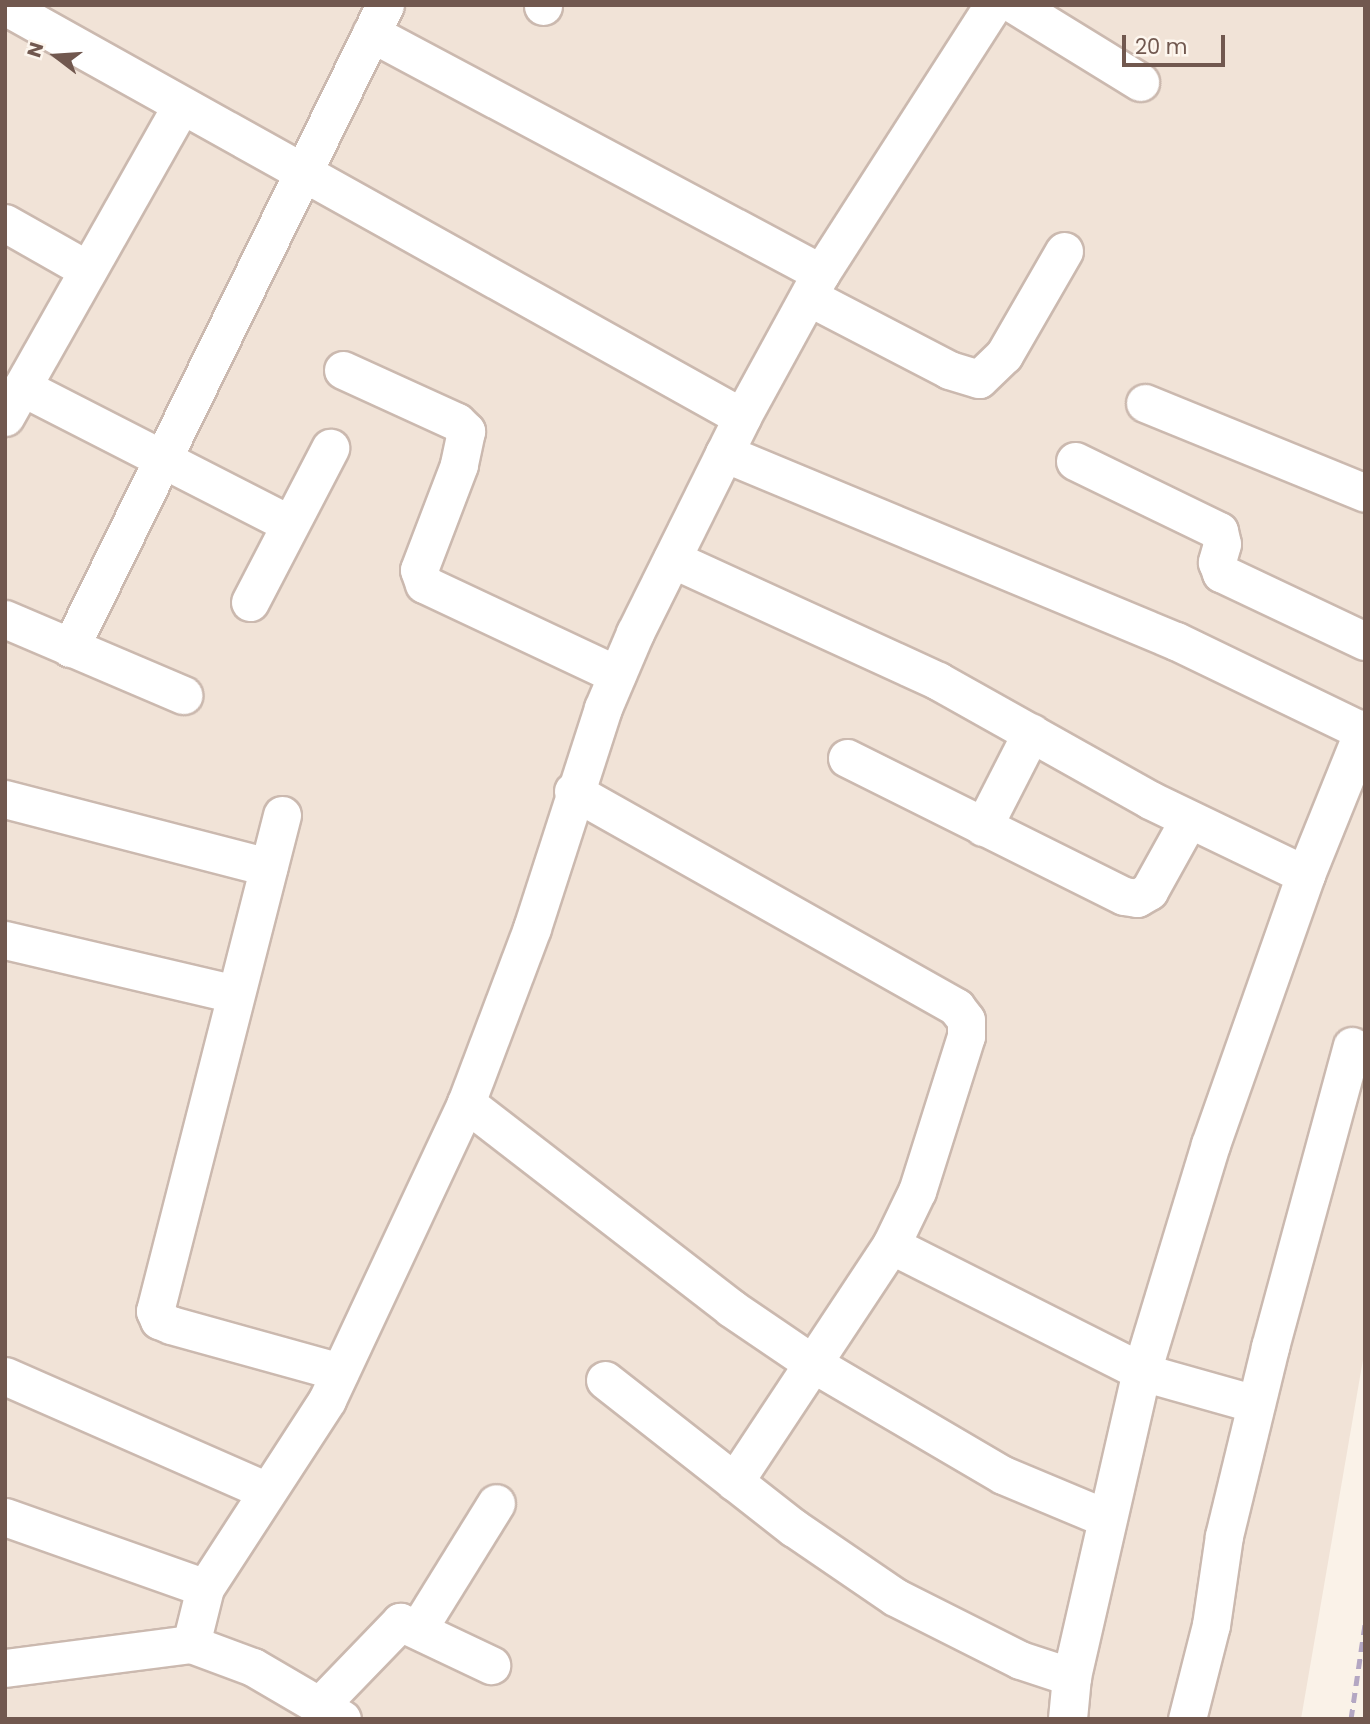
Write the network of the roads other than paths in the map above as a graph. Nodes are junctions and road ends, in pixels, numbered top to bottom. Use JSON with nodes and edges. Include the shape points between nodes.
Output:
{"nodes":[{"id":1,"x":993,"y":5,"type":"edge"},
{"id":2,"x":1015,"y":5,"type":"edge"},
{"id":3,"x":5,"y":6,"type":"edge"},
{"id":4,"x":378,"y":19,"type":"edge"},
{"id":5,"x":1140,"y":82,"type":"dead end"},
{"id":6,"x":181,"y":106,"type":"junction"},
{"id":7,"x":301,"y":174,"type":"junction"},
{"id":8,"x":5,"y":223,"type":"edge"},
{"id":9,"x":1064,"y":251,"type":"dead end"},
{"id":10,"x":88,"y":270,"type":"junction"},
{"id":11,"x":815,"y":285,"type":"junction"},
{"id":12,"x":343,"y":370,"type":"dead end"},
{"id":13,"x":14,"y":402,"type":"edge"},
{"id":14,"x":1145,"y":403,"type":"dead end"},
{"id":15,"x":742,"y":417,"type":"junction"},
{"id":16,"x":330,"y":448,"type":"dead end"},
{"id":17,"x":724,"y":453,"type":"junction"},
{"id":18,"x":162,"y":459,"type":"junction"},
{"id":19,"x":1075,"y":461,"type":"dead end"},
{"id":20,"x":1365,"y":493,"type":"edge"},
{"id":21,"x":290,"y":524,"type":"junction"},
{"id":22,"x":672,"y":559,"type":"junction"},
{"id":23,"x":250,"y":602,"type":"dead end"},
{"id":24,"x":5,"y":619,"type":"edge"},
{"id":25,"x":1365,"y":640,"type":"edge"},
{"id":26,"x":70,"y":648,"type":"junction"},
{"id":27,"x":617,"y":675,"type":"junction"},
{"id":28,"x":183,"y":695,"type":"dead end"},
{"id":29,"x":1364,"y":731,"type":"edge"},
{"id":30,"x":1031,"y":733,"type":"junction"},
{"id":31,"x":847,"y":758,"type":"dead end"},
{"id":32,"x":573,"y":791,"type":"junction"},
{"id":33,"x":5,"y":799,"type":"edge"},
{"id":34,"x":282,"y":815,"type":"dead end"},
{"id":35,"x":1189,"y":819,"type":"junction"},
{"id":36,"x":983,"y":827,"type":"junction"},
{"id":37,"x":268,"y":867,"type":"junction"},
{"id":38,"x":1306,"y":875,"type":"junction"},
{"id":39,"x":5,"y":940,"type":"edge"},
{"id":40,"x":235,"y":994,"type":"junction"},
{"id":41,"x":1352,"y":1046,"type":"dead end"},
{"id":42,"x":466,"y":1103,"type":"junction"},
{"id":43,"x":891,"y":1245,"type":"junction"},
{"id":44,"x":812,"y":1363,"type":"junction"},
{"id":45,"x":340,"y":1372,"type":"junction"},
{"id":46,"x":1142,"y":1372,"type":"junction"},
{"id":47,"x":5,"y":1376,"type":"edge"},
{"id":48,"x":605,"y":1380,"type":"dead end"},
{"id":49,"x":1256,"y":1404,"type":"junction"},
{"id":50,"x":734,"y":1482,"type":"junction"},
{"id":51,"x":267,"y":1491,"type":"junction"},
{"id":52,"x":496,"y":1503,"type":"dead end"},
{"id":53,"x":5,"y":1517,"type":"edge"},
{"id":54,"x":1106,"y":1518,"type":"junction"},
{"id":55,"x":205,"y":1588,"type":"junction"},
{"id":56,"x":418,"y":1629,"type":"junction"},
{"id":57,"x":191,"y":1644,"type":"junction"},
{"id":58,"x":491,"y":1665,"type":"dead end"},
{"id":59,"x":5,"y":1668,"type":"edge"},
{"id":60,"x":1072,"y":1677,"type":"junction"},
{"id":61,"x":309,"y":1709,"type":"edge"},
{"id":62,"x":1068,"y":1719,"type":"edge"},
{"id":63,"x":1188,"y":1719,"type":"edge"}],
"edges":[{"from":1,"to":11,"type":"street"},
{"from":2,"to":5,"type":"street"},
{"from":3,"to":6,"type":"street"},
{"from":4,"to":7,"type":"street"},
{"from":4,"to":11,"type":"street"},
{"from":6,"to":7,"type":"street"},
{"from":6,"to":10,"type":"street"},
{"from":7,"to":15,"type":"street"},
{"from":7,"to":18,"type":"street"},
{"from":8,"to":10,"type":"street"},
{"from":9,"to":11,"type":"street","via":[[1004,355],[979,379],[948,370]]},
{"from":10,"to":13,"type":"street"},
{"from":11,"to":15,"type":"street"},
{"from":12,"to":27,"type":"street","via":[[457,422],[466,431],[459,465],[419,570],[424,584]]},
{"from":13,"to":18,"type":"street"},
{"from":14,"to":20,"type":"street"},
{"from":15,"to":17,"type":"street"},
{"from":16,"to":21,"type":"street"},
{"from":17,"to":22,"type":"street"},
{"from":17,"to":29,"type":"street","via":[[1176,641]]},
{"from":18,"to":21,"type":"street"},
{"from":18,"to":26,"type":"street"},
{"from":19,"to":25,"type":"street","via":[[1219,531],[1221,573]]},
{"from":21,"to":23,"type":"street"},
{"from":22,"to":27,"type":"street"},
{"from":22,"to":30,"type":"street","via":[[938,681]]},
{"from":24,"to":26,"type":"street"},
{"from":26,"to":28,"type":"street"},
{"from":27,"to":32,"type":"street"},
{"from":29,"to":38,"type":"street"},
{"from":30,"to":35,"type":"street"},
{"from":30,"to":36,"type":"street"},
{"from":31,"to":36,"type":"street"},
{"from":32,"to":42,"type":"street","via":[[532,928]]},
{"from":32,"to":43,"type":"street","via":[[946,1001],[966,1020],[966,1036],[917,1191]]},
{"from":33,"to":37,"type":"street"},
{"from":34,"to":37,"type":"street"},
{"from":35,"to":36,"type":"street","via":[[1149,891],[1137,898]]},
{"from":35,"to":38,"type":"street"},
{"from":37,"to":40,"type":"street"},
{"from":38,"to":46,"type":"street","via":[[1212,1145]]},
{"from":39,"to":40,"type":"street"},
{"from":40,"to":45,"type":"street","via":[[155,1311],[159,1320],[171,1325]]},
{"from":41,"to":49,"type":"street"},
{"from":42,"to":44,"type":"street","via":[[731,1308]]},
{"from":42,"to":45,"type":"street"},
{"from":43,"to":44,"type":"street"},
{"from":43,"to":46,"type":"street"},
{"from":44,"to":50,"type":"street"},
{"from":44,"to":54,"type":"street","via":[[1003,1475]]},
{"from":45,"to":51,"type":"street"},
{"from":46,"to":49,"type":"street"},
{"from":46,"to":54,"type":"street"},
{"from":47,"to":51,"type":"street"},
{"from":48,"to":50,"type":"street"},
{"from":49,"to":63,"type":"street"},
{"from":50,"to":60,"type":"street","via":[[895,1597],[1020,1660]]},
{"from":51,"to":55,"type":"street"},
{"from":52,"to":56,"type":"street"},
{"from":53,"to":55,"type":"street"},
{"from":54,"to":60,"type":"street"},
{"from":55,"to":57,"type":"street"},
{"from":56,"to":58,"type":"street"},
{"from":56,"to":61,"type":"street","via":[[400,1622],[392,1625]]},
{"from":57,"to":59,"type":"street"},
{"from":57,"to":61,"type":"street","via":[[221,1653]]},
{"from":60,"to":62,"type":"street"}]}
